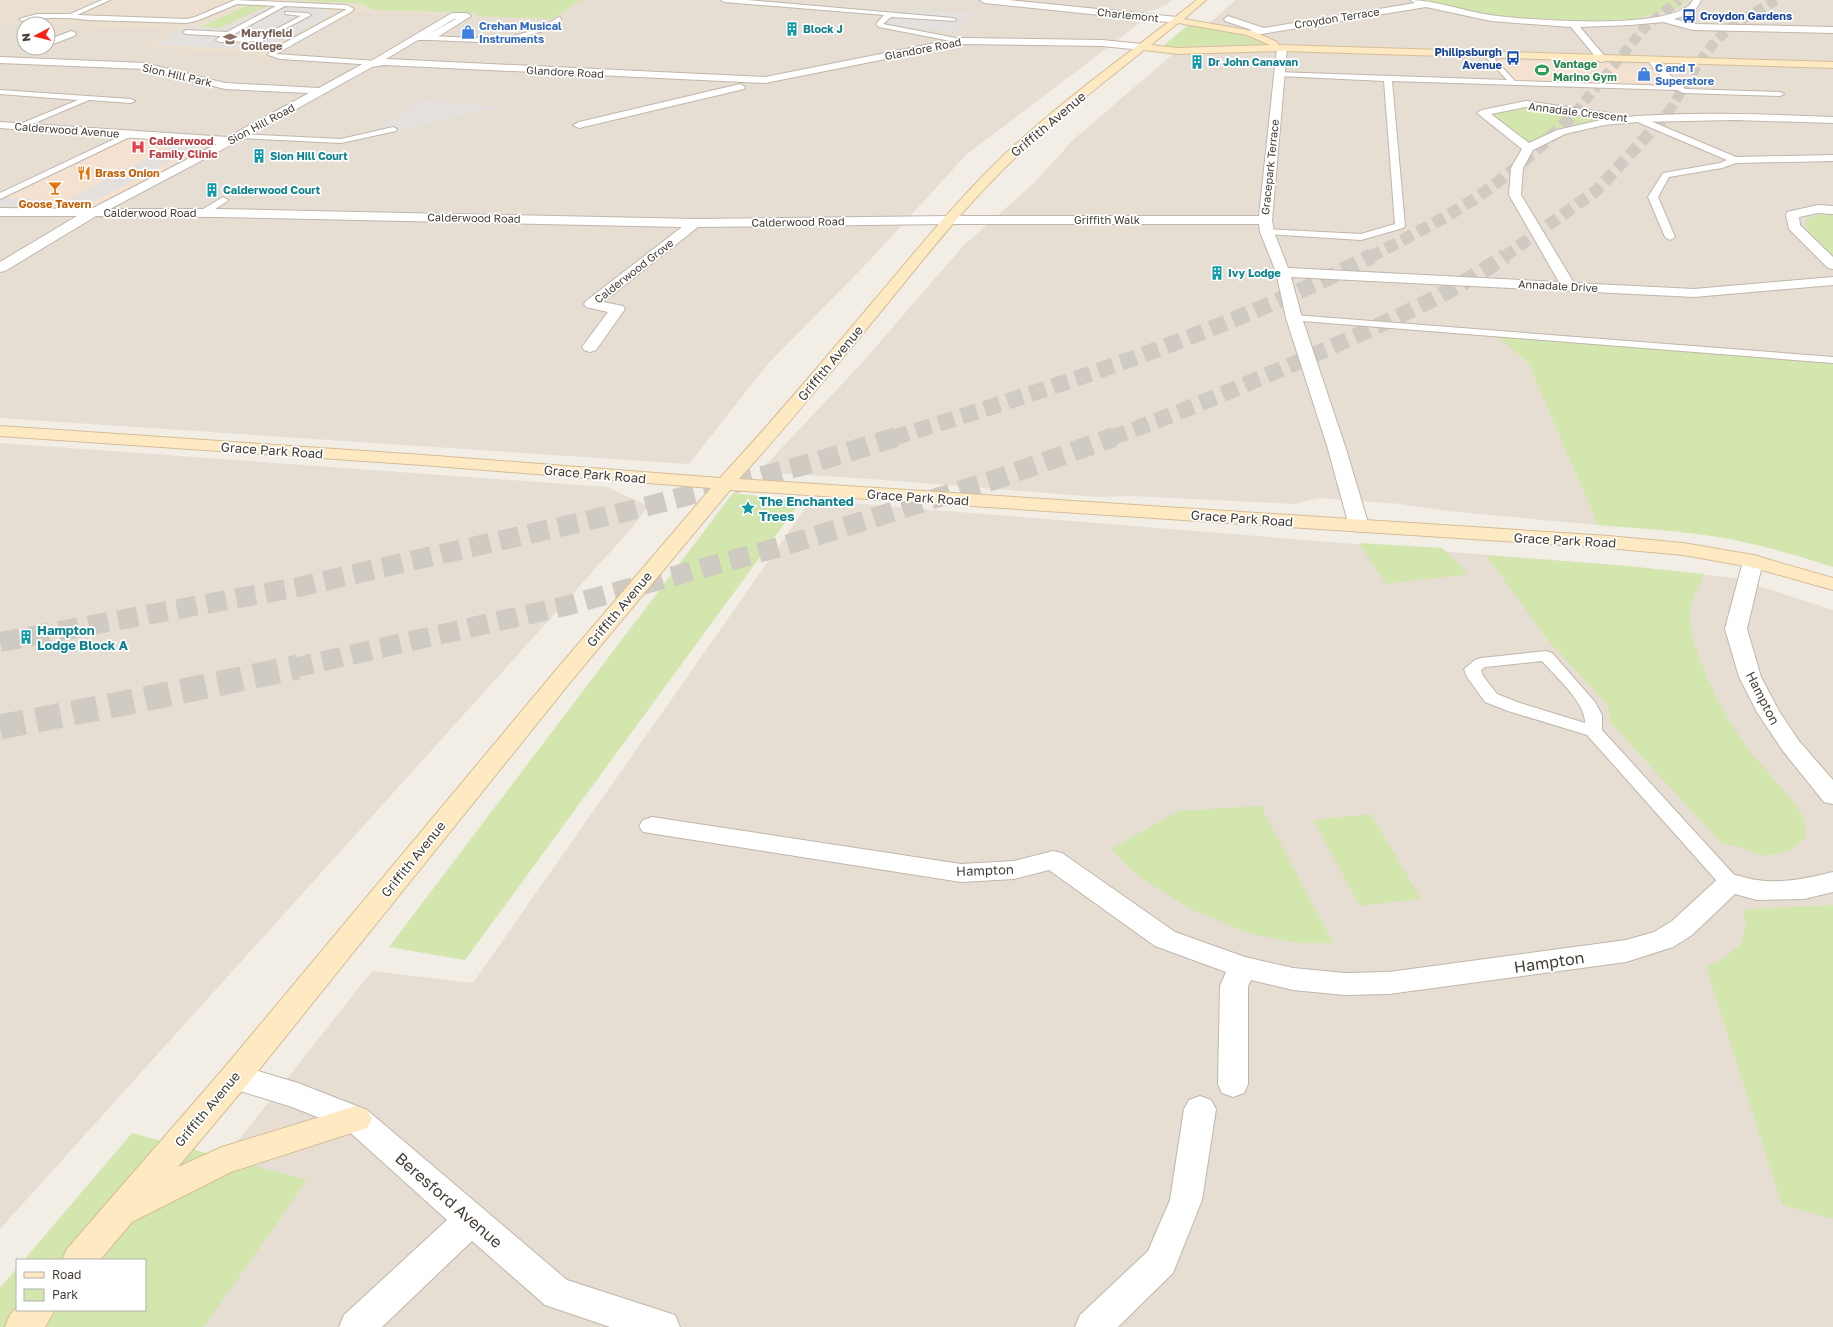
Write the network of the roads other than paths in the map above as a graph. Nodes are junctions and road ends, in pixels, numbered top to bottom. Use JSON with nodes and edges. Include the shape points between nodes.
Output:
{"nodes":[{"id":1,"x":107,"y":0,"type":"edge"},
{"id":2,"x":724,"y":0,"type":"edge"},
{"id":3,"x":984,"y":0,"type":"edge"},
{"id":4,"x":1062,"y":0,"type":"edge"},
{"id":5,"x":1202,"y":0,"type":"edge"},
{"id":6,"x":1414,"y":0,"type":"edge"},
{"id":7,"x":1697,"y":0,"type":"edge"},
{"id":8,"x":238,"y":1,"type":"edge"},
{"id":9,"x":284,"y":4,"type":"junction"},
{"id":10,"x":1426,"y":4,"type":"junction"},
{"id":11,"x":269,"y":12,"type":"junction"},
{"id":12,"x":1186,"y":12,"type":"junction"},
{"id":13,"x":889,"y":15,"type":"junction"},
{"id":14,"x":56,"y":16,"type":"edge"},
{"id":15,"x":74,"y":16,"type":"junction"},
{"id":16,"x":559,"y":19,"type":"dead end"},
{"id":17,"x":1228,"y":19,"type":"dead end"},
{"id":18,"x":1663,"y":19,"type":"junction"},
{"id":19,"x":954,"y":20,"type":"dead end"},
{"id":20,"x":1177,"y":20,"type":"junction"},
{"id":21,"x":1573,"y":24,"type":"junction"},
{"id":22,"x":1262,"y":30,"type":"junction"},
{"id":23,"x":1833,"y":30,"type":"edge"},
{"id":24,"x":186,"y":32,"type":"dead end"},
{"id":25,"x":1249,"y":33,"type":"junction"},
{"id":26,"x":71,"y":34,"type":"dead end"},
{"id":27,"x":228,"y":34,"type":"junction"},
{"id":28,"x":416,"y":37,"type":"junction"},
{"id":29,"x":430,"y":38,"type":"junction"},
{"id":30,"x":56,"y":40,"type":"edge"},
{"id":31,"x":961,"y":41,"type":"junction"},
{"id":32,"x":1142,"y":48,"type":"junction"},
{"id":33,"x":1282,"y":48,"type":"junction"},
{"id":34,"x":56,"y":49,"type":"edge"},
{"id":35,"x":60,"y":49,"type":"dead end"},
{"id":36,"x":1488,"y":55,"type":"junction"},
{"id":37,"x":16,"y":56,"type":"edge"},
{"id":38,"x":1602,"y":59,"type":"junction"},
{"id":39,"x":4,"y":60,"type":"edge"},
{"id":40,"x":1652,"y":60,"type":"junction"},
{"id":41,"x":376,"y":63,"type":"junction"},
{"id":42,"x":1833,"y":65,"type":"edge"},
{"id":43,"x":1279,"y":74,"type":"junction"},
{"id":44,"x":1388,"y":79,"type":"junction"},
{"id":45,"x":754,"y":80,"type":"junction"},
{"id":46,"x":1512,"y":83,"type":"junction"},
{"id":47,"x":1679,"y":88,"type":"junction"},
{"id":48,"x":322,"y":91,"type":"junction"},
{"id":49,"x":0,"y":92,"type":"edge"},
{"id":50,"x":1780,"y":94,"type":"dead end"},
{"id":51,"x":89,"y":98,"type":"junction"},
{"id":52,"x":131,"y":101,"type":"dead end"},
{"id":53,"x":1638,"y":119,"type":"junction"},
{"id":54,"x":1833,"y":120,"type":"edge"},
{"id":55,"x":0,"y":125,"type":"edge"},
{"id":56,"x":579,"y":125,"type":"dead end"},
{"id":57,"x":23,"y":126,"type":"junction"},
{"id":58,"x":393,"y":129,"type":"dead end"},
{"id":59,"x":132,"y":134,"type":"junction"},
{"id":60,"x":235,"y":138,"type":"junction"},
{"id":61,"x":1528,"y":148,"type":"junction"},
{"id":62,"x":1833,"y":158,"type":"edge"},
{"id":63,"x":1734,"y":160,"type":"junction"},
{"id":64,"x":0,"y":196,"type":"edge"},
{"id":65,"x":223,"y":200,"type":"dead end"},
{"id":66,"x":1833,"y":210,"type":"edge"},
{"id":67,"x":0,"y":212,"type":"edge"},
{"id":68,"x":92,"y":213,"type":"junction"},
{"id":69,"x":203,"y":213,"type":"junction"},
{"id":70,"x":948,"y":220,"type":"junction"},
{"id":71,"x":695,"y":223,"type":"junction"},
{"id":72,"x":1266,"y":226,"type":"junction"},
{"id":73,"x":1670,"y":237,"type":"dead end"},
{"id":74,"x":1833,"y":265,"type":"edge"},
{"id":75,"x":0,"y":268,"type":"edge"},
{"id":76,"x":1283,"y":272,"type":"junction"},
{"id":77,"x":1833,"y":281,"type":"edge"},
{"id":78,"x":1569,"y":287,"type":"junction"},
{"id":79,"x":1294,"y":318,"type":"junction"},
{"id":80,"x":590,"y":347,"type":"dead end"},
{"id":81,"x":1833,"y":360,"type":"edge"},
{"id":82,"x":0,"y":431,"type":"edge"},
{"id":83,"x":725,"y":484,"type":"junction"},
{"id":84,"x":1359,"y":526,"type":"junction"},
{"id":85,"x":1753,"y":561,"type":"junction"},
{"id":86,"x":1833,"y":584,"type":"edge"},
{"id":87,"x":1593,"y":730,"type":"junction"},
{"id":88,"x":1833,"y":796,"type":"edge"},
{"id":89,"x":652,"y":826,"type":"dead end"},
{"id":90,"x":1730,"y":882,"type":"junction"},
{"id":91,"x":1833,"y":882,"type":"edge"},
{"id":92,"x":1242,"y":967,"type":"junction"},
{"id":93,"x":235,"y":1077,"type":"junction"},
{"id":94,"x":1233,"y":1084,"type":"dead end"},
{"id":95,"x":1200,"y":1109,"type":"dead end"},
{"id":96,"x":356,"y":1119,"type":"junction"},
{"id":97,"x":119,"y":1214,"type":"junction"},
{"id":98,"x":471,"y":1220,"type":"junction"},
{"id":99,"x":80,"y":1259,"type":"edge"},
{"id":100,"x":36,"y":1311,"type":"edge"},
{"id":101,"x":23,"y":1327,"type":"edge"},
{"id":102,"x":357,"y":1327,"type":"edge"},
{"id":103,"x":662,"y":1327,"type":"edge"},
{"id":104,"x":1093,"y":1327,"type":"edge"}],
"edges":[{"from":1,"to":15,"type":"lane","via":[[73,14]]},
{"from":2,"to":13,"type":"lane","via":[[879,12]]},
{"from":3,"to":20,"type":"street","name":"Charlemont"},
{"from":4,"to":12,"type":"street","name":"Charlemont"},
{"from":5,"to":12,"type":"street","name":"Griffith Avenue"},
{"from":6,"to":10,"type":"street"},
{"from":7,"to":18,"type":"street","via":[[1694,7],[1681,15]]},
{"from":8,"to":9,"type":"lane"},
{"from":8,"to":15,"type":"lane","via":[[187,22]]},
{"from":9,"to":11,"type":"lane"},
{"from":9,"to":41,"type":"lane","via":[[342,6],[351,9],[275,50],[272,55]]},
{"from":10,"to":21,"type":"street","via":[[1493,17]]},
{"from":10,"to":22,"type":"street","name":"Croydon Terrace"},
{"from":11,"to":27,"type":"lane"},
{"from":11,"to":27,"type":"lane","via":[[308,15],[260,40],[220,40]]},
{"from":12,"to":20,"type":"street","name":"Griffith Avenue"},
{"from":13,"to":19,"type":"lane"},
{"from":13,"to":31,"type":"lane","via":[[880,22],[881,26]]},
{"from":14,"to":15,"type":"lane"},
{"from":16,"to":29,"type":"lane","via":[[541,30],[502,41]]},
{"from":17,"to":22,"type":"street"},
{"from":18,"to":21,"type":"street"},
{"from":18,"to":23,"type":"street","via":[[1693,27]]},
{"from":20,"to":25,"type":"street"},
{"from":20,"to":32,"type":"street","name":"Griffith Avenue"},
{"from":21,"to":38,"type":"street"},
{"from":22,"to":25,"type":"street","name":"Croydon Terrace"},
{"from":24,"to":27,"type":"lane"},
{"from":25,"to":33,"type":"street"},
{"from":26,"to":30,"type":"street"},
{"from":28,"to":29,"type":"street"},
{"from":28,"to":29,"type":"street","via":[[452,16],[467,16]]},
{"from":28,"to":41,"type":"street","via":[[376,60]]},
{"from":31,"to":32,"type":"street","name":"Glandore Road","via":[[1102,43]]},
{"from":31,"to":45,"type":"street","name":"Glandore Road","via":[[776,79]]},
{"from":32,"to":33,"type":"street","via":[[1178,51]]},
{"from":32,"to":70,"type":"street","name":"Griffith Avenue","via":[[1019,147]]},
{"from":33,"to":36,"type":"street"},
{"from":33,"to":43,"type":"street","name":"Gracepark Terrace"},
{"from":34,"to":35,"type":"street"},
{"from":36,"to":38,"type":"street"},
{"from":36,"to":46,"type":"lane"},
{"from":37,"to":39,"type":"street","name":"Sion Hill Park"},
{"from":38,"to":40,"type":"street"},
{"from":39,"to":48,"type":"street","name":"Sion Hill Park","via":[[145,66],[225,86]]},
{"from":40,"to":42,"type":"street"},
{"from":40,"to":47,"type":"lane"},
{"from":41,"to":45,"type":"street","name":"Glandore Road"},
{"from":41,"to":48,"type":"street","name":"Sion Hill Road","via":[[369,64]]},
{"from":43,"to":44,"type":"lane"},
{"from":43,"to":72,"type":"street","name":"Gracepark Terrace"},
{"from":44,"to":46,"type":"lane"},
{"from":44,"to":72,"type":"lane","via":[[1400,226],[1361,237]]},
{"from":45,"to":56,"type":"street","name":"Glandore Road","via":[[745,86]]},
{"from":46,"to":47,"type":"lane"},
{"from":47,"to":50,"type":"lane","via":[[1683,91]]},
{"from":48,"to":60,"type":"street","name":"Sion Hill Road"},
{"from":49,"to":51,"type":"lane"},
{"from":51,"to":52,"type":"lane"},
{"from":51,"to":57,"type":"lane"},
{"from":53,"to":54,"type":"street","name":"Annadale Crescent","via":[[1735,117]]},
{"from":53,"to":61,"type":"street","name":"Annadale Crescent","via":[[1604,122],[1561,132]]},
{"from":53,"to":61,"type":"street","name":"Annadale Crescent","via":[[1526,104],[1482,114]]},
{"from":53,"to":63,"type":"lane"},
{"from":55,"to":57,"type":"street","name":"Calderwood Avenue"},
{"from":57,"to":59,"type":"street","name":"Calderwood Avenue"},
{"from":58,"to":60,"type":"lane","via":[[341,141]]},
{"from":59,"to":60,"type":"street","name":"Calderwood Avenue"},
{"from":59,"to":64,"type":"lane"},
{"from":60,"to":68,"type":"street","name":"Sion Hill Road"},
{"from":61,"to":78,"type":"street","via":[[1518,168],[1516,194]]},
{"from":62,"to":63,"type":"lane"},
{"from":63,"to":73,"type":"lane","via":[[1722,165],[1666,175],[1653,197]]},
{"from":65,"to":69,"type":"lane"},
{"from":66,"to":74,"type":"street","via":[[1818,209],[1792,215],[1794,226]]},
{"from":67,"to":68,"type":"street","name":"Calderwood Road"},
{"from":68,"to":69,"type":"street","name":"Calderwood Road"},
{"from":68,"to":75,"type":"street","name":"Sion Hill Road"},
{"from":69,"to":71,"type":"street","name":"Calderwood Road"},
{"from":70,"to":71,"type":"street","name":"Calderwood Road"},
{"from":70,"to":72,"type":"street","name":"Griffith Walk"},
{"from":70,"to":83,"type":"street","name":"Griffith Avenue","via":[[783,420]]},
{"from":71,"to":80,"type":"street","name":"Calderwood Grove","via":[[591,304],[618,309]]},
{"from":72,"to":76,"type":"street","name":"Gracepark Terrace"},
{"from":76,"to":78,"type":"street","name":"Annadale Drive"},
{"from":76,"to":79,"type":"street","name":"Gracepark Terrace"},
{"from":77,"to":78,"type":"street","name":"Annadale Drive","via":[[1694,293]]},
{"from":79,"to":81,"type":"lane"},
{"from":79,"to":84,"type":"street","name":"Gracepark Terrace"},
{"from":82,"to":83,"type":"street","name":"Grace Park Road"},
{"from":83,"to":84,"type":"street","name":"Grace Park Road"},
{"from":83,"to":93,"type":"street","name":"Griffith Avenue","via":[[564,675]]},
{"from":84,"to":85,"type":"street","name":"Grace Park Road","via":[[1608,542],[1683,549]]},
{"from":85,"to":86,"type":"street","name":"Grace Park Road"},
{"from":85,"to":88,"type":"street","name":"Hampton","via":[[1736,629],[1750,677],[1768,712],[1791,746]]},
{"from":87,"to":87,"type":"lane","via":[[1491,698],[1472,669],[1481,663],[1546,656],[1587,702],[1594,715]]},
{"from":87,"to":90,"type":"lane"},
{"from":89,"to":92,"type":"street","name":"Hampton","via":[[961,873],[1014,870],[1053,860],[1165,939]]},
{"from":90,"to":91,"type":"street","via":[[1757,890],[1804,889]]},
{"from":90,"to":92,"type":"street","name":"Hampton","via":[[1682,928],[1663,940],[1626,951],[1389,983],[1345,984],[1293,979]]},
{"from":92,"to":94,"type":"street","via":[[1234,986]]},
{"from":93,"to":96,"type":"street","name":"Beresford Avenue","via":[[298,1096]]},
{"from":93,"to":97,"type":"street","name":"Griffith Avenue"},
{"from":95,"to":104,"type":"street","via":[[1186,1200],[1160,1262]]},
{"from":96,"to":97,"type":"street","via":[[222,1161]]},
{"from":96,"to":98,"type":"street","name":"Beresford Avenue"},
{"from":97,"to":99,"type":"street","name":"Griffith Avenue"},
{"from":98,"to":102,"type":"street"},
{"from":98,"to":103,"type":"street","name":"Beresford Avenue","via":[[558,1293]]},
{"from":100,"to":101,"type":"street"}]}
